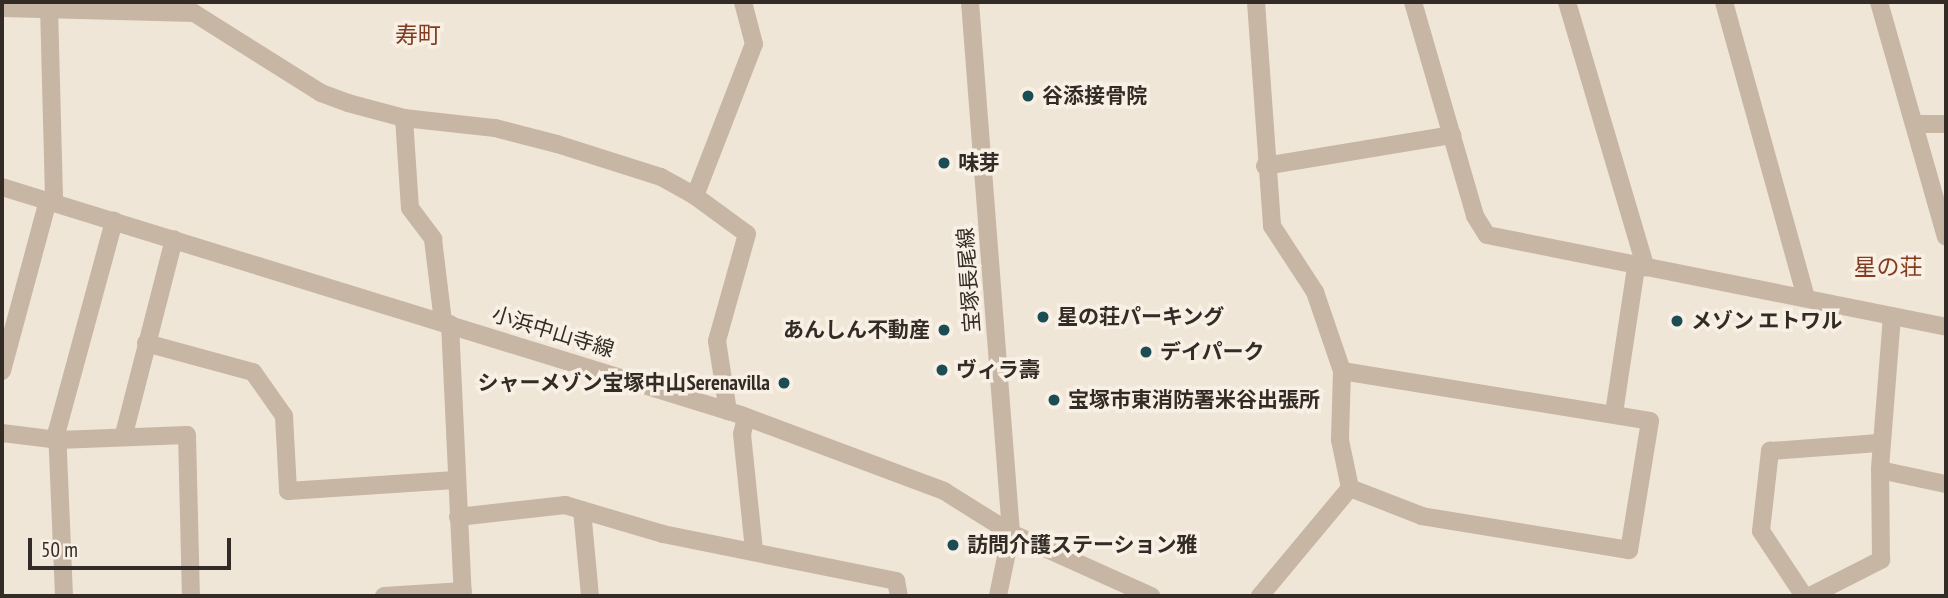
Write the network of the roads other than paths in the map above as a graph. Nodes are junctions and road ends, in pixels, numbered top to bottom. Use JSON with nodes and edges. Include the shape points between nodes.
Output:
{"nodes":[{"id":1,"x":743,"y":2,"type":"edge"},
{"id":2,"x":970,"y":2,"type":"edge"},
{"id":3,"x":1256,"y":2,"type":"edge"},
{"id":4,"x":1413,"y":2,"type":"edge"},
{"id":5,"x":1567,"y":2,"type":"edge"},
{"id":6,"x":1724,"y":2,"type":"edge"},
{"id":7,"x":1879,"y":2,"type":"edge"},
{"id":8,"x":9,"y":6,"type":"edge"},
{"id":9,"x":50,"y":6,"type":"junction"},
{"id":10,"x":404,"y":118,"type":"junction"},
{"id":11,"x":1914,"y":124,"type":"junction"},
{"id":12,"x":1946,"y":124,"type":"edge"},
{"id":13,"x":1452,"y":135,"type":"junction"},
{"id":14,"x":1265,"y":166,"type":"junction"},
{"id":15,"x":2,"y":187,"type":"edge"},
{"id":16,"x":695,"y":196,"type":"junction"},
{"id":17,"x":51,"y":202,"type":"junction"},
{"id":18,"x":114,"y":220,"type":"junction"},
{"id":19,"x":1946,"y":237,"type":"edge"},
{"id":20,"x":174,"y":239,"type":"junction"},
{"id":21,"x":1641,"y":268,"type":"junction"},
{"id":22,"x":1806,"y":297,"type":"junction"},
{"id":23,"x":1892,"y":316,"type":"junction"},
{"id":24,"x":447,"y":323,"type":"junction"},
{"id":25,"x":1946,"y":327,"type":"edge"},
{"id":26,"x":146,"y":343,"type":"junction"},
{"id":27,"x":2,"y":371,"type":"edge"},
{"id":28,"x":1342,"y":371,"type":"junction"},
{"id":29,"x":728,"y":411,"type":"junction"},
{"id":30,"x":1614,"y":412,"type":"junction"},
{"id":31,"x":746,"y":417,"type":"junction"},
{"id":32,"x":2,"y":433,"type":"edge"},
{"id":33,"x":124,"y":434,"type":"junction"},
{"id":34,"x":58,"y":440,"type":"junction"},
{"id":35,"x":1879,"y":443,"type":"junction"},
{"id":36,"x":1880,"y":470,"type":"junction"},
{"id":37,"x":456,"y":480,"type":"junction"},
{"id":38,"x":1946,"y":484,"type":"edge"},
{"id":39,"x":1350,"y":488,"type":"junction"},
{"id":40,"x":582,"y":510,"type":"junction"},
{"id":41,"x":458,"y":517,"type":"junction"},
{"id":42,"x":1011,"y":533,"type":"junction"},
{"id":43,"x":754,"y":551,"type":"junction"},
{"id":44,"x":463,"y":594,"type":"edge"},
{"id":45,"x":64,"y":596,"type":"edge"},
{"id":46,"x":191,"y":596,"type":"edge"},
{"id":47,"x":384,"y":596,"type":"edge"},
{"id":48,"x":590,"y":596,"type":"edge"},
{"id":49,"x":899,"y":596,"type":"edge"},
{"id":50,"x":998,"y":596,"type":"edge"},
{"id":51,"x":1151,"y":596,"type":"edge"},
{"id":52,"x":1260,"y":596,"type":"edge"},
{"id":53,"x":1804,"y":596,"type":"edge"},
{"id":54,"x":1810,"y":596,"type":"edge"}],
"edges":[{"from":1,"to":16,"type":"street","via":[[754,44]]},
{"from":2,"to":42,"type":"street","name":"宝塚長尾線"},
{"from":3,"to":14,"type":"street"},
{"from":4,"to":13,"type":"street"},
{"from":5,"to":21,"type":"street"},
{"from":6,"to":22,"type":"street"},
{"from":7,"to":11,"type":"street"},
{"from":8,"to":9,"type":"street"},
{"from":9,"to":10,"type":"street","via":[[194,13],[321,93]]},
{"from":9,"to":17,"type":"street"},
{"from":10,"to":16,"type":"street","via":[[495,128],[557,144],[661,177]]},
{"from":10,"to":24,"type":"street","via":[[410,208],[433,239]]},
{"from":11,"to":12,"type":"street"},
{"from":11,"to":19,"type":"street"},
{"from":13,"to":14,"type":"street"},
{"from":13,"to":21,"type":"street","via":[[1475,216],[1487,235]]},
{"from":14,"to":28,"type":"street","via":[[1272,226],[1315,292]]},
{"from":15,"to":17,"type":"street","name":"小浜中山寺線"},
{"from":16,"to":29,"type":"street","via":[[747,234],[718,341]]},
{"from":17,"to":18,"type":"street","name":"小浜中山寺線"},
{"from":17,"to":27,"type":"street"},
{"from":18,"to":20,"type":"street","name":"小浜中山寺線"},
{"from":18,"to":34,"type":"street"},
{"from":20,"to":24,"type":"street","name":"小浜中山寺線"},
{"from":20,"to":26,"type":"street"},
{"from":21,"to":22,"type":"street"},
{"from":21,"to":30,"type":"street"},
{"from":22,"to":23,"type":"street"},
{"from":23,"to":25,"type":"street"},
{"from":23,"to":35,"type":"street"},
{"from":24,"to":29,"type":"street","name":"小浜中山寺線"},
{"from":24,"to":37,"type":"street"},
{"from":26,"to":33,"type":"street"},
{"from":26,"to":37,"type":"street","via":[[253,372],[284,416],[288,491]]},
{"from":28,"to":30,"type":"street"},
{"from":28,"to":39,"type":"street","via":[[1340,440]]},
{"from":29,"to":31,"type":"street","name":"小浜中山寺線"},
{"from":30,"to":39,"type":"street","via":[[1650,421],[1629,550],[1422,516]]},
{"from":31,"to":42,"type":"street","name":"小浜中山寺線","via":[[944,491]]},
{"from":31,"to":43,"type":"street","via":[[742,434]]},
{"from":32,"to":34,"type":"street"},
{"from":33,"to":34,"type":"street"},
{"from":33,"to":46,"type":"street","via":[[187,435]]},
{"from":34,"to":45,"type":"street"},
{"from":35,"to":36,"type":"street"},
{"from":35,"to":53,"type":"street","via":[[1770,451],[1761,531]]},
{"from":36,"to":38,"type":"street"},
{"from":36,"to":54,"type":"street","via":[[1881,559]]},
{"from":37,"to":41,"type":"street"},
{"from":39,"to":52,"type":"street"},
{"from":40,"to":41,"type":"street","via":[[565,505]]},
{"from":40,"to":43,"type":"street","via":[[663,534]]},
{"from":40,"to":48,"type":"street"},
{"from":41,"to":44,"type":"street"},
{"from":42,"to":50,"type":"street","name":"宝塚長尾線"},
{"from":42,"to":51,"type":"street","name":"小浜中山寺線"},
{"from":43,"to":49,"type":"street","via":[[896,581]]},
{"from":44,"to":47,"type":"street"}]}
